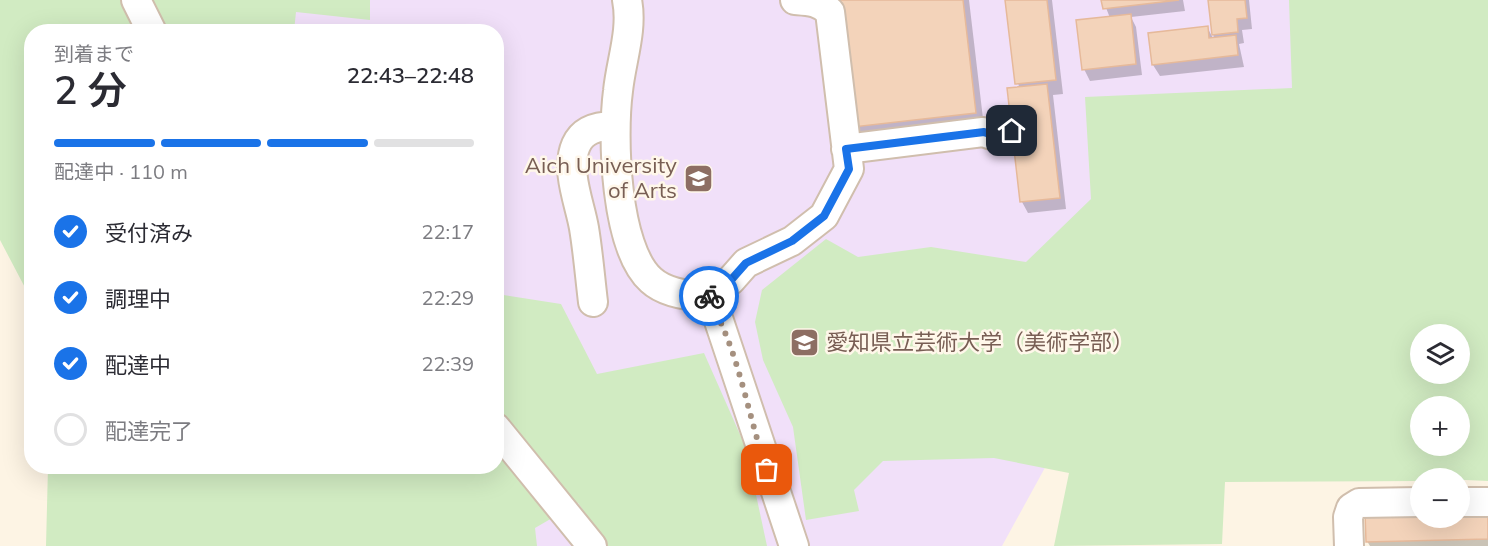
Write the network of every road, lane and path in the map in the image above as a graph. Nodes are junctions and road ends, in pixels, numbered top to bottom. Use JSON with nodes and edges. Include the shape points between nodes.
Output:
{"nodes":[{"id":1,"x":136,"y":0,"type":"edge"},
{"id":2,"x":627,"y":0,"type":"edge"},
{"id":3,"x":795,"y":0,"type":"edge"},
{"id":4,"x":148,"y":24,"type":"edge"},
{"id":5,"x":615,"y":126,"type":"junction"},
{"id":6,"x":1012,"y":131,"type":"dead end"},
{"id":7,"x":846,"y":149,"type":"junction"},
{"id":8,"x":707,"y":297,"type":"junction"},
{"id":9,"x":593,"y":302,"type":"dead end"},
{"id":10,"x":504,"y":438,"type":"edge"},
{"id":11,"x":1410,"y":502,"type":"edge"},
{"id":12,"x":1470,"y":502,"type":"edge"},
{"id":13,"x":1488,"y":502,"type":"edge"},
{"id":14,"x":592,"y":546,"type":"edge"},
{"id":15,"x":794,"y":546,"type":"edge"},
{"id":16,"x":1349,"y":546,"type":"edge"}],
"edges":[{"from":1,"to":4,"type":"street"},
{"from":2,"to":5,"type":"street","via":[[628,31]]},
{"from":3,"to":7,"type":"street","via":[[813,1],[830,12]]},
{"from":5,"to":8,"type":"street","via":[[616,168],[636,263],[651,281],[668,290]]},
{"from":5,"to":9,"type":"street","via":[[592,129],[582,137],[573,156]]},
{"from":6,"to":7,"type":"street"},
{"from":7,"to":8,"type":"street","via":[[849,169],[824,216],[792,241],[746,263]]},
{"from":8,"to":15,"type":"street","via":[[729,346]]},
{"from":10,"to":14,"type":"street"},
{"from":11,"to":16,"type":"street","via":[[1359,503],[1351,508]]},
{"from":12,"to":13,"type":"street"}]}
